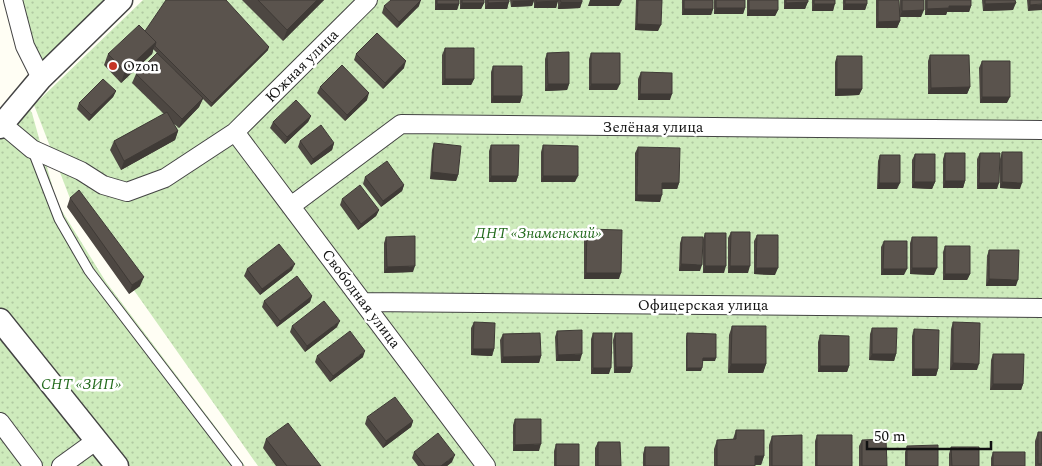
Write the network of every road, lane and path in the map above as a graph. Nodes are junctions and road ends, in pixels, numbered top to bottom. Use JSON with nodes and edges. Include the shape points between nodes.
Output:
{"nodes":[{"id":1,"x":13,"y":0,"type":"edge"},
{"id":2,"x":121,"y":0,"type":"edge"},
{"id":3,"x":368,"y":0,"type":"edge"},
{"id":4,"x":41,"y":78,"type":"junction"},
{"id":5,"x":1,"y":125,"type":"edge"},
{"id":6,"x":1042,"y":130,"type":"edge"},
{"id":7,"x":235,"y":132,"type":"junction"},
{"id":8,"x":32,"y":149,"type":"junction"},
{"id":9,"x":291,"y":206,"type":"junction"},
{"id":10,"x":363,"y":302,"type":"junction"},
{"id":11,"x":1042,"y":308,"type":"edge"},
{"id":12,"x":0,"y":320,"type":"edge"},
{"id":13,"x":0,"y":422,"type":"edge"},
{"id":14,"x":97,"y":440,"type":"junction"},
{"id":15,"x":33,"y":466,"type":"edge"},
{"id":16,"x":62,"y":466,"type":"edge"},
{"id":17,"x":117,"y":466,"type":"edge"},
{"id":18,"x":238,"y":466,"type":"edge"},
{"id":19,"x":486,"y":466,"type":"edge"}],
"edges":[{"from":1,"to":4,"type":"street","via":[[25,46]]},
{"from":2,"to":4,"type":"street"},
{"from":3,"to":7,"type":"street","name":"Южная улица"},
{"from":4,"to":5,"type":"street"},
{"from":5,"to":8,"type":"street","name":"Южная улица"},
{"from":6,"to":9,"type":"street","name":"Зелёная улица","via":[[400,124]]},
{"from":7,"to":8,"type":"street","name":"Южная улица","via":[[165,178],[127,192],[103,185],[81,171]]},
{"from":7,"to":9,"type":"street","name":"Свободная улица"},
{"from":8,"to":18,"type":"lane","via":[[59,219],[89,271]]},
{"from":9,"to":10,"type":"street","name":"Свободная улица"},
{"from":10,"to":11,"type":"street","name":"Офицерская улица"},
{"from":10,"to":19,"type":"street","name":"Свободная улица"},
{"from":12,"to":14,"type":"street"},
{"from":13,"to":15,"type":"street"},
{"from":14,"to":16,"type":"street"},
{"from":14,"to":17,"type":"street"}]}
